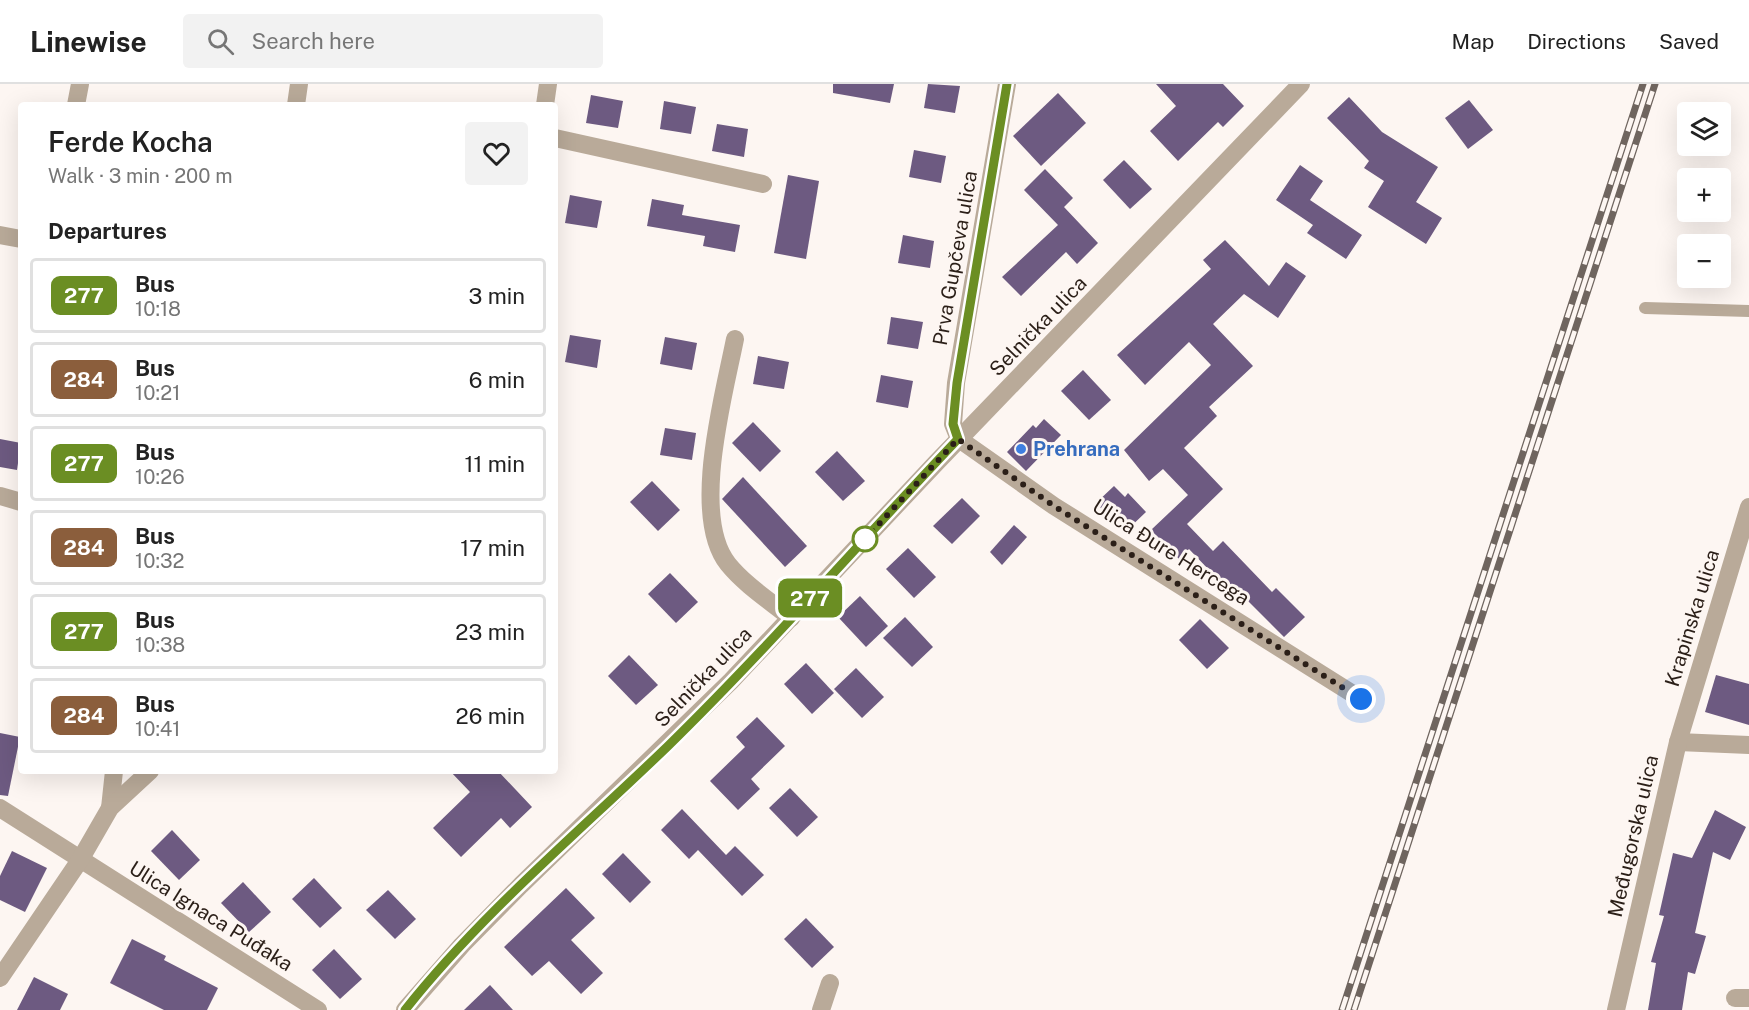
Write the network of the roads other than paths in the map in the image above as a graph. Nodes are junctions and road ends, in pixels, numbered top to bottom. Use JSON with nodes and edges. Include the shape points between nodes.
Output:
{"nodes":[{"id":1,"x":80,"y":84,"type":"edge"},
{"id":2,"x":299,"y":84,"type":"edge"},
{"id":3,"x":548,"y":84,"type":"edge"},
{"id":4,"x":1007,"y":84,"type":"edge"},
{"id":5,"x":1301,"y":84,"type":"edge"},
{"id":6,"x":77,"y":102,"type":"edge"},
{"id":7,"x":296,"y":102,"type":"edge"},
{"id":8,"x":545,"y":102,"type":"edge"},
{"id":9,"x":558,"y":139,"type":"edge"},
{"id":10,"x":763,"y":184,"type":"dead end"},
{"id":11,"x":0,"y":235,"type":"edge"},
{"id":12,"x":18,"y":238,"type":"edge"},
{"id":13,"x":1645,"y":308,"type":"dead end"},
{"id":14,"x":1749,"y":311,"type":"edge"},
{"id":15,"x":735,"y":339,"type":"dead end"},
{"id":16,"x":958,"y":439,"type":"junction"},
{"id":17,"x":0,"y":496,"type":"edge"},
{"id":18,"x":18,"y":501,"type":"edge"},
{"id":19,"x":1749,"y":507,"type":"edge"},
{"id":20,"x":791,"y":618,"type":"junction"},
{"id":21,"x":1361,"y":699,"type":"dead end"},
{"id":22,"x":1678,"y":742,"type":"junction"},
{"id":23,"x":1749,"y":745,"type":"edge"},
{"id":24,"x":114,"y":774,"type":"edge"},
{"id":25,"x":147,"y":774,"type":"edge"},
{"id":26,"x":0,"y":808,"type":"edge"},
{"id":27,"x":110,"y":808,"type":"junction"},
{"id":28,"x":80,"y":860,"type":"junction"},
{"id":29,"x":0,"y":978,"type":"edge"},
{"id":30,"x":830,"y":983,"type":"dead end"},
{"id":31,"x":318,"y":1010,"type":"edge"},
{"id":32,"x":405,"y":1010,"type":"edge"},
{"id":33,"x":821,"y":1010,"type":"edge"},
{"id":34,"x":1616,"y":1010,"type":"edge"}],
"edges":[{"from":1,"to":6,"type":"street"},
{"from":2,"to":7,"type":"street"},
{"from":3,"to":8,"type":"street"},
{"from":4,"to":16,"type":"street","name":"Prva Gupčeva ulica","via":[[957,383],[953,424]]},
{"from":5,"to":16,"type":"street","name":"Selnička ulica"},
{"from":9,"to":10,"type":"street"},
{"from":11,"to":12,"type":"street"},
{"from":13,"to":14,"type":"lane"},
{"from":15,"to":20,"type":"street","via":[[711,478],[717,543],[727,563],[742,579]]},
{"from":16,"to":20,"type":"street","name":"Selnička ulica"},
{"from":16,"to":21,"type":"street","name":"Ulica Đure Hercega","via":[[1054,506]]},
{"from":17,"to":18,"type":"street"},
{"from":19,"to":22,"type":"street","name":"Krapinska ulica"},
{"from":20,"to":32,"type":"street","name":"Selnička ulica","via":[[668,746],[497,910]]},
{"from":22,"to":23,"type":"street","name":"Međugorska ulica"},
{"from":22,"to":34,"type":"street","name":"Međugorska ulica"},
{"from":24,"to":27,"type":"street"},
{"from":25,"to":27,"type":"street"},
{"from":26,"to":28,"type":"street","name":"Ulica Ignaca Puđaka"},
{"from":27,"to":28,"type":"street"},
{"from":28,"to":29,"type":"street"},
{"from":28,"to":31,"type":"street","name":"Ulica Ignaca Puđaka"},
{"from":30,"to":33,"type":"street"}]}
